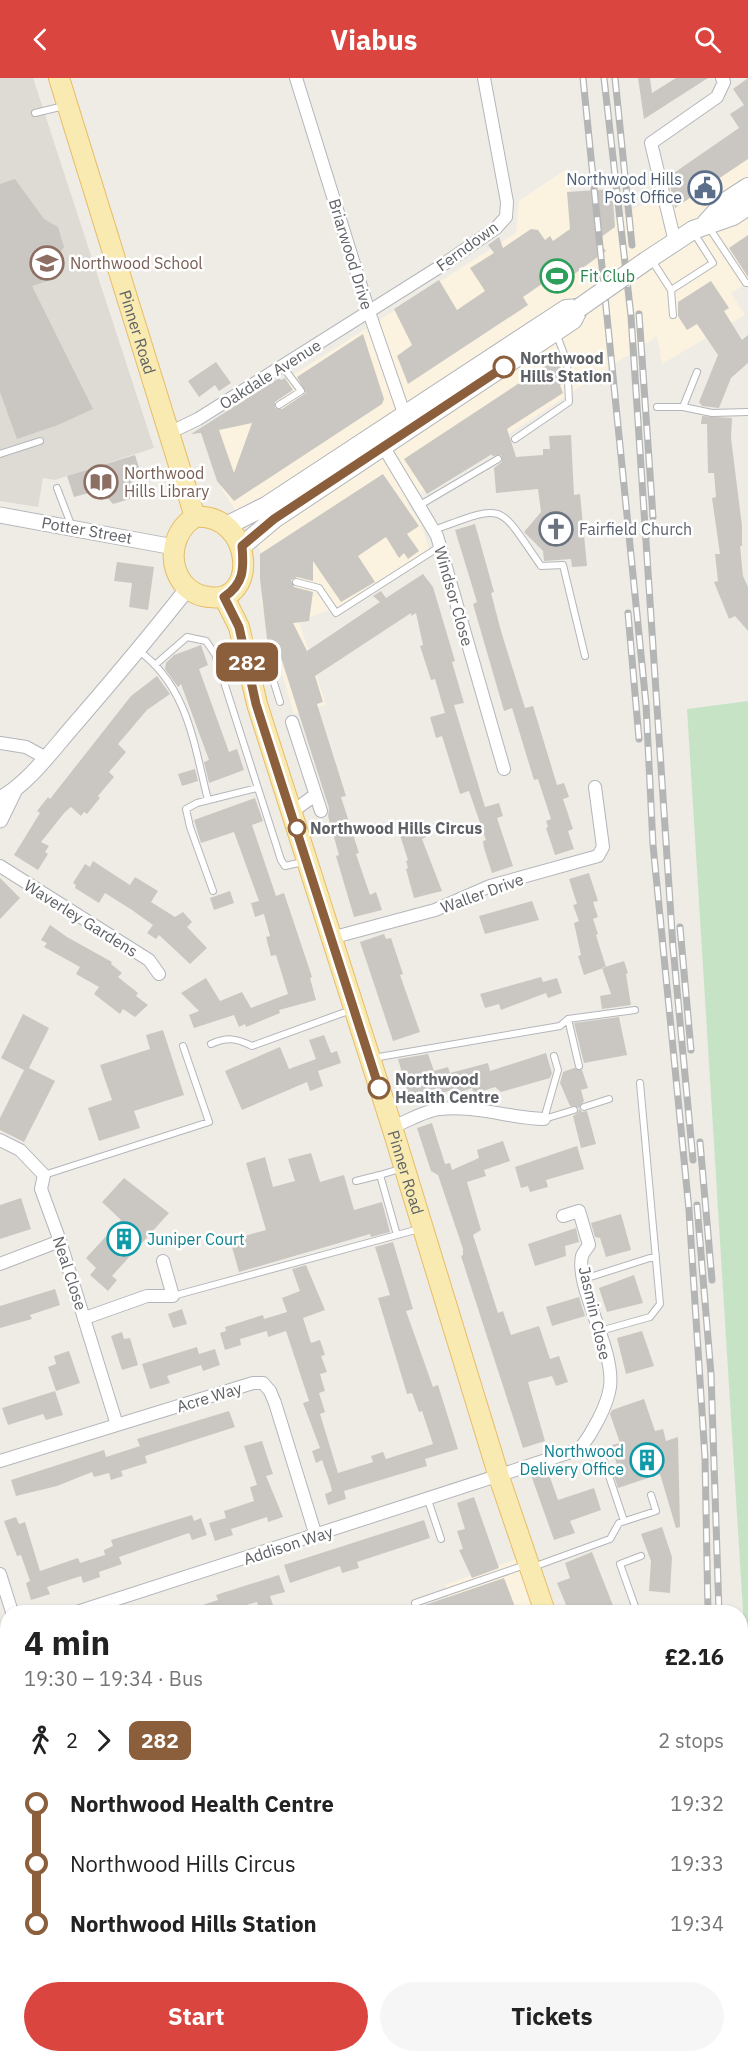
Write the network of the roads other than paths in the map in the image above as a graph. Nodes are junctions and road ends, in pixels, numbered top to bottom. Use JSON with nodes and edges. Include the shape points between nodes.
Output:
{"nodes":[{"id":1,"x":59,"y":78,"type":"edge"},
{"id":2,"x":296,"y":78,"type":"edge"},
{"id":3,"x":484,"y":78,"type":"edge"},
{"id":4,"x":722,"y":78,"type":"edge"},
{"id":5,"x":67,"y":105,"type":"junction"},
{"id":6,"x":35,"y":113,"type":"dead end"},
{"id":7,"x":748,"y":187,"type":"edge"},
{"id":8,"x":748,"y":206,"type":"edge"},
{"id":9,"x":699,"y":227,"type":"junction"},
{"id":10,"x":675,"y":242,"type":"junction"},
{"id":11,"x":649,"y":260,"type":"junction"},
{"id":12,"x":748,"y":283,"type":"edge"},
{"id":13,"x":671,"y":290,"type":"junction"},
{"id":14,"x":579,"y":308,"type":"junction"},
{"id":15,"x":369,"y":312,"type":"junction"},
{"id":16,"x":673,"y":315,"type":"dead end"},
{"id":17,"x":555,"y":333,"type":"junction"},
{"id":18,"x":283,"y":367,"type":"junction"},
{"id":19,"x":697,"y":372,"type":"dead end"},
{"id":20,"x":279,"y":405,"type":"dead end"},
{"id":21,"x":657,"y":407,"type":"dead end"},
{"id":22,"x":683,"y":407,"type":"junction"},
{"id":23,"x":748,"y":412,"type":"edge"},
{"id":24,"x":408,"y":423,"type":"junction"},
{"id":25,"x":169,"y":433,"type":"junction"},
{"id":26,"x":515,"y":439,"type":"dead end"},
{"id":27,"x":40,"y":441,"type":"dead end"},
{"id":28,"x":379,"y":441,"type":"junction"},
{"id":29,"x":0,"y":454,"type":"edge"},
{"id":30,"x":498,"y":459,"type":"dead end"},
{"id":31,"x":57,"y":488,"type":"dead end"},
{"id":32,"x":420,"y":506,"type":"junction"},
{"id":33,"x":0,"y":515,"type":"edge"},
{"id":34,"x":195,"y":517,"type":"junction"},
{"id":35,"x":228,"y":525,"type":"junction"},
{"id":36,"x":72,"y":527,"type":"junction"},
{"id":37,"x":434,"y":530,"type":"junction"},
{"id":38,"x":242,"y":546,"type":"junction"},
{"id":39,"x":174,"y":547,"type":"junction"},
{"id":40,"x":439,"y":547,"type":"junction"},
{"id":41,"x":296,"y":582,"type":"dead end"},
{"id":42,"x":187,"y":589,"type":"junction"},
{"id":43,"x":224,"y":597,"type":"junction"},
{"id":44,"x":244,"y":650,"type":"junction"},
{"id":45,"x":138,"y":651,"type":"junction"},
{"id":46,"x":585,"y":656,"type":"dead end"},
{"id":47,"x":156,"y":664,"type":"junction"},
{"id":48,"x":280,"y":702,"type":"dead end"},
{"id":49,"x":292,"y":722,"type":"dead end"},
{"id":50,"x":0,"y":743,"type":"edge"},
{"id":51,"x":46,"y":758,"type":"junction"},
{"id":52,"x":504,"y":769,"type":"dead end"},
{"id":53,"x":595,"y":787,"type":"dead end"},
{"id":54,"x":257,"y":788,"type":"junction"},
{"id":55,"x":14,"y":791,"type":"junction"},
{"id":56,"x":315,"y":795,"type":"junction"},
{"id":57,"x":0,"y":799,"type":"edge"},
{"id":58,"x":208,"y":800,"type":"junction"},
{"id":59,"x":321,"y":811,"type":"dead end"},
{"id":60,"x":292,"y":812,"type":"junction"},
{"id":61,"x":0,"y":820,"type":"edge"},
{"id":62,"x":307,"y":861,"type":"junction"},
{"id":63,"x":0,"y":866,"type":"edge"},
{"id":64,"x":213,"y":891,"type":"dead end"},
{"id":65,"x":331,"y":938,"type":"junction"},
{"id":66,"x":159,"y":974,"type":"dead end"},
{"id":67,"x":354,"y":1009,"type":"junction"},
{"id":68,"x":635,"y":1010,"type":"dead end"},
{"id":69,"x":568,"y":1019,"type":"junction"},
{"id":70,"x":211,"y":1044,"type":"dead end"},
{"id":71,"x":183,"y":1046,"type":"dead end"},
{"id":72,"x":554,"y":1056,"type":"dead end"},
{"id":73,"x":370,"y":1059,"type":"junction"},
{"id":74,"x":579,"y":1066,"type":"dead end"},
{"id":75,"x":640,"y":1083,"type":"dead end"},
{"id":76,"x":609,"y":1099,"type":"dead end"},
{"id":77,"x":584,"y":1107,"type":"dead end"},
{"id":78,"x":574,"y":1110,"type":"dead end"},
{"id":79,"x":544,"y":1119,"type":"junction"},
{"id":80,"x":392,"y":1126,"type":"junction"},
{"id":81,"x":0,"y":1140,"type":"edge"},
{"id":82,"x":404,"y":1167,"type":"junction"},
{"id":83,"x":380,"y":1174,"type":"junction"},
{"id":84,"x":44,"y":1175,"type":"junction"},
{"id":85,"x":356,"y":1181,"type":"dead end"},
{"id":86,"x":563,"y":1216,"type":"dead end"},
{"id":87,"x":423,"y":1228,"type":"junction"},
{"id":88,"x":397,"y":1234,"type":"junction"},
{"id":89,"x":60,"y":1241,"type":"junction"},
{"id":90,"x":656,"y":1256,"type":"junction"},
{"id":91,"x":163,"y":1261,"type":"dead end"},
{"id":92,"x":0,"y":1264,"type":"edge"},
{"id":93,"x":584,"y":1279,"type":"junction"},
{"id":94,"x":173,"y":1296,"type":"junction"},
{"id":95,"x":85,"y":1318,"type":"junction"},
{"id":96,"x":600,"y":1331,"type":"junction"},
{"id":97,"x":117,"y":1425,"type":"junction"},
{"id":98,"x":0,"y":1461,"type":"edge"},
{"id":99,"x":604,"y":1461,"type":"dead end"},
{"id":100,"x":499,"y":1477,"type":"junction"},
{"id":101,"x":651,"y":1495,"type":"dead end"},
{"id":102,"x":428,"y":1500,"type":"junction"},
{"id":103,"x":624,"y":1521,"type":"junction"},
{"id":104,"x":316,"y":1536,"type":"junction"},
{"id":105,"x":441,"y":1539,"type":"dead end"},
{"id":106,"x":641,"y":1556,"type":"dead end"},
{"id":107,"x":529,"y":1566,"type":"junction"},
{"id":108,"x":0,"y":1574,"type":"edge"},
{"id":109,"x":10,"y":1605,"type":"edge"},
{"id":110,"x":99,"y":1605,"type":"edge"},
{"id":111,"x":416,"y":1605,"type":"edge"},
{"id":112,"x":543,"y":1605,"type":"edge"},
{"id":113,"x":635,"y":1605,"type":"edge"}],
"edges":[{"from":1,"to":5,"type":"main road","name":"Pinner Road"},
{"from":2,"to":15,"type":"street","name":"Briarwood Drive"},
{"from":3,"to":15,"type":"street","name":"Ferndown","via":[[507,202],[506,217],[496,228]]},
{"from":4,"to":10,"type":"street","via":[[717,97],[651,143]]},
{"from":5,"to":6,"type":"lane"},
{"from":5,"to":25,"type":"main road","name":"Pinner Road"},
{"from":7,"to":9,"type":"main road"},
{"from":8,"to":9,"type":"main road","via":[[733,216]]},
{"from":9,"to":10,"type":"main road"},
{"from":9,"to":12,"type":"lane"},
{"from":9,"to":13,"type":"lane","via":[[713,263]]},
{"from":10,"to":11,"type":"main road"},
{"from":11,"to":13,"type":"lane"},
{"from":11,"to":14,"type":"main road","bridge":true},
{"from":13,"to":16,"type":"lane"},
{"from":14,"to":17,"type":"main road","via":[[573,320]]},
{"from":14,"to":24,"type":"main road","via":[[566,309]]},
{"from":15,"to":18,"type":"street","name":"Oakdale Avenue"},
{"from":15,"to":24,"type":"street","name":"Briarwood Drive"},
{"from":17,"to":24,"type":"main road"},
{"from":17,"to":26,"type":"lane","via":[[567,362],[569,402]]},
{"from":18,"to":20,"type":"lane","via":[[301,391]]},
{"from":18,"to":25,"type":"street","name":"Oakdale Avenue"},
{"from":19,"to":22,"type":"lane"},
{"from":21,"to":22,"type":"lane"},
{"from":22,"to":23,"type":"lane","via":[[712,414]]},
{"from":24,"to":28,"type":"main road"},
{"from":25,"to":34,"type":"main road","name":"Pinner Road"},
{"from":27,"to":29,"type":"lane"},
{"from":28,"to":32,"type":"street","name":"Windsor Close"},
{"from":28,"to":35,"type":"main road"},
{"from":28,"to":38,"type":"main road"},
{"from":30,"to":32,"type":"lane"},
{"from":31,"to":36,"type":"lane"},
{"from":32,"to":37,"type":"street","name":"Windsor Close"},
{"from":33,"to":36,"type":"street","name":"Potter Street"},
{"from":34,"to":35,"type":"main road"},
{"from":34,"to":39,"type":"main road","via":[[178,534]]},
{"from":35,"to":38,"type":"main road"},
{"from":36,"to":39,"type":"street","name":"Potter Street"},
{"from":37,"to":40,"type":"street","name":"Windsor Close"},
{"from":37,"to":46,"type":"lane","via":[[490,511],[508,519],[541,566],[563,565]]},
{"from":38,"to":43,"type":"main road","via":[[241,579],[236,589]]},
{"from":39,"to":42,"type":"main road","via":[[174,559]]},
{"from":40,"to":41,"type":"lane","via":[[336,613],[319,588]]},
{"from":40,"to":52,"type":"street","name":"Windsor Close"},
{"from":42,"to":43,"type":"main road","via":[[199,595]]},
{"from":42,"to":45,"type":"street"},
{"from":43,"to":44,"type":"main road","name":"Pinner Road","via":[[239,627]]},
{"from":44,"to":48,"type":"lane","via":[[266,657]]},
{"from":44,"to":60,"type":"main road","name":"Pinner Road","via":[[256,704]]},
{"from":45,"to":47,"type":"lane"},
{"from":45,"to":51,"type":"street"},
{"from":47,"to":54,"type":"lane","via":[[188,637],[206,641],[215,654]]},
{"from":47,"to":58,"type":"lane","via":[[172,684],[186,716]]},
{"from":49,"to":56,"type":"street"},
{"from":50,"to":51,"type":"street","via":[[26,747]]},
{"from":51,"to":55,"type":"street"},
{"from":53,"to":65,"type":"street","name":"Waller Drive","via":[[603,847],[598,856],[490,886],[435,910]]},
{"from":54,"to":58,"type":"lane"},
{"from":54,"to":62,"type":"lane","via":[[285,866]]},
{"from":55,"to":57,"type":"street"},
{"from":55,"to":61,"type":"street"},
{"from":56,"to":59,"type":"street"},
{"from":56,"to":60,"type":"street"},
{"from":58,"to":64,"type":"lane","via":[[186,809]]},
{"from":60,"to":62,"type":"main road","name":"Pinner Road"},
{"from":62,"to":65,"type":"main road","name":"Pinner Road"},
{"from":63,"to":66,"type":"street","name":"Waverley Gardens","via":[[148,960]]},
{"from":65,"to":67,"type":"main road","name":"Pinner Road"},
{"from":67,"to":70,"type":"lane","via":[[252,1046],[239,1039],[225,1038]]},
{"from":67,"to":73,"type":"main road","name":"Pinner Road"},
{"from":68,"to":69,"type":"lane"},
{"from":69,"to":73,"type":"lane","via":[[560,1026]]},
{"from":69,"to":74,"type":"lane"},
{"from":71,"to":84,"type":"lane","via":[[209,1122]]},
{"from":72,"to":79,"type":"lane","via":[[558,1070]]},
{"from":73,"to":80,"type":"main road","name":"Pinner Road"},
{"from":75,"to":90,"type":"lane"},
{"from":76,"to":77,"type":"lane"},
{"from":78,"to":79,"type":"lane"},
{"from":79,"to":80,"type":"street","via":[[463,1108],[437,1109]]},
{"from":80,"to":82,"type":"main road","name":"Pinner Road"},
{"from":81,"to":84,"type":"street","via":[[20,1150]]},
{"from":82,"to":83,"type":"lane"},
{"from":82,"to":87,"type":"main road","name":"Pinner Road"},
{"from":83,"to":85,"type":"lane"},
{"from":83,"to":88,"type":"lane"},
{"from":84,"to":89,"type":"street","name":"Neal Close","via":[[41,1189]]},
{"from":86,"to":93,"type":"street","name":"Jasmin Close","via":[[579,1211],[589,1245],[582,1256]]},
{"from":87,"to":88,"type":"lane"},
{"from":87,"to":100,"type":"main road","name":"Pinner Road"},
{"from":88,"to":94,"type":"lane"},
{"from":89,"to":92,"type":"street"},
{"from":89,"to":95,"type":"street","name":"Neal Close"},
{"from":90,"to":93,"type":"lane"},
{"from":90,"to":96,"type":"lane","via":[[660,1304],[655,1313]]},
{"from":91,"to":94,"type":"street"},
{"from":93,"to":96,"type":"street","name":"Jasmin Close"},
{"from":94,"to":95,"type":"street","via":[[147,1296]]},
{"from":95,"to":97,"type":"street","name":"Neal Close"},
{"from":96,"to":100,"type":"street","name":"Jasmin Close","via":[[610,1386],[587,1440],[570,1454]]},
{"from":97,"to":98,"type":"street","name":"Acre Way"},
{"from":97,"to":104,"type":"street","name":"Acre Way","via":[[262,1383],[270,1391]]},
{"from":99,"to":103,"type":"lane"},
{"from":100,"to":102,"type":"street","name":"Addison Way"},
{"from":100,"to":107,"type":"main road","name":"Pinner Road"},
{"from":101,"to":103,"type":"lane","via":[[656,1510]]},
{"from":102,"to":104,"type":"street","name":"Addison Way"},
{"from":102,"to":105,"type":"lane"},
{"from":103,"to":107,"type":"lane","via":[[618,1523],[610,1539]]},
{"from":104,"to":110,"type":"street","name":"Addison Way"},
{"from":106,"to":113,"type":"lane","via":[[620,1564]]},
{"from":107,"to":111,"type":"lane"},
{"from":107,"to":112,"type":"main road","name":"Pinner Road"},
{"from":108,"to":109,"type":"street"}]}
